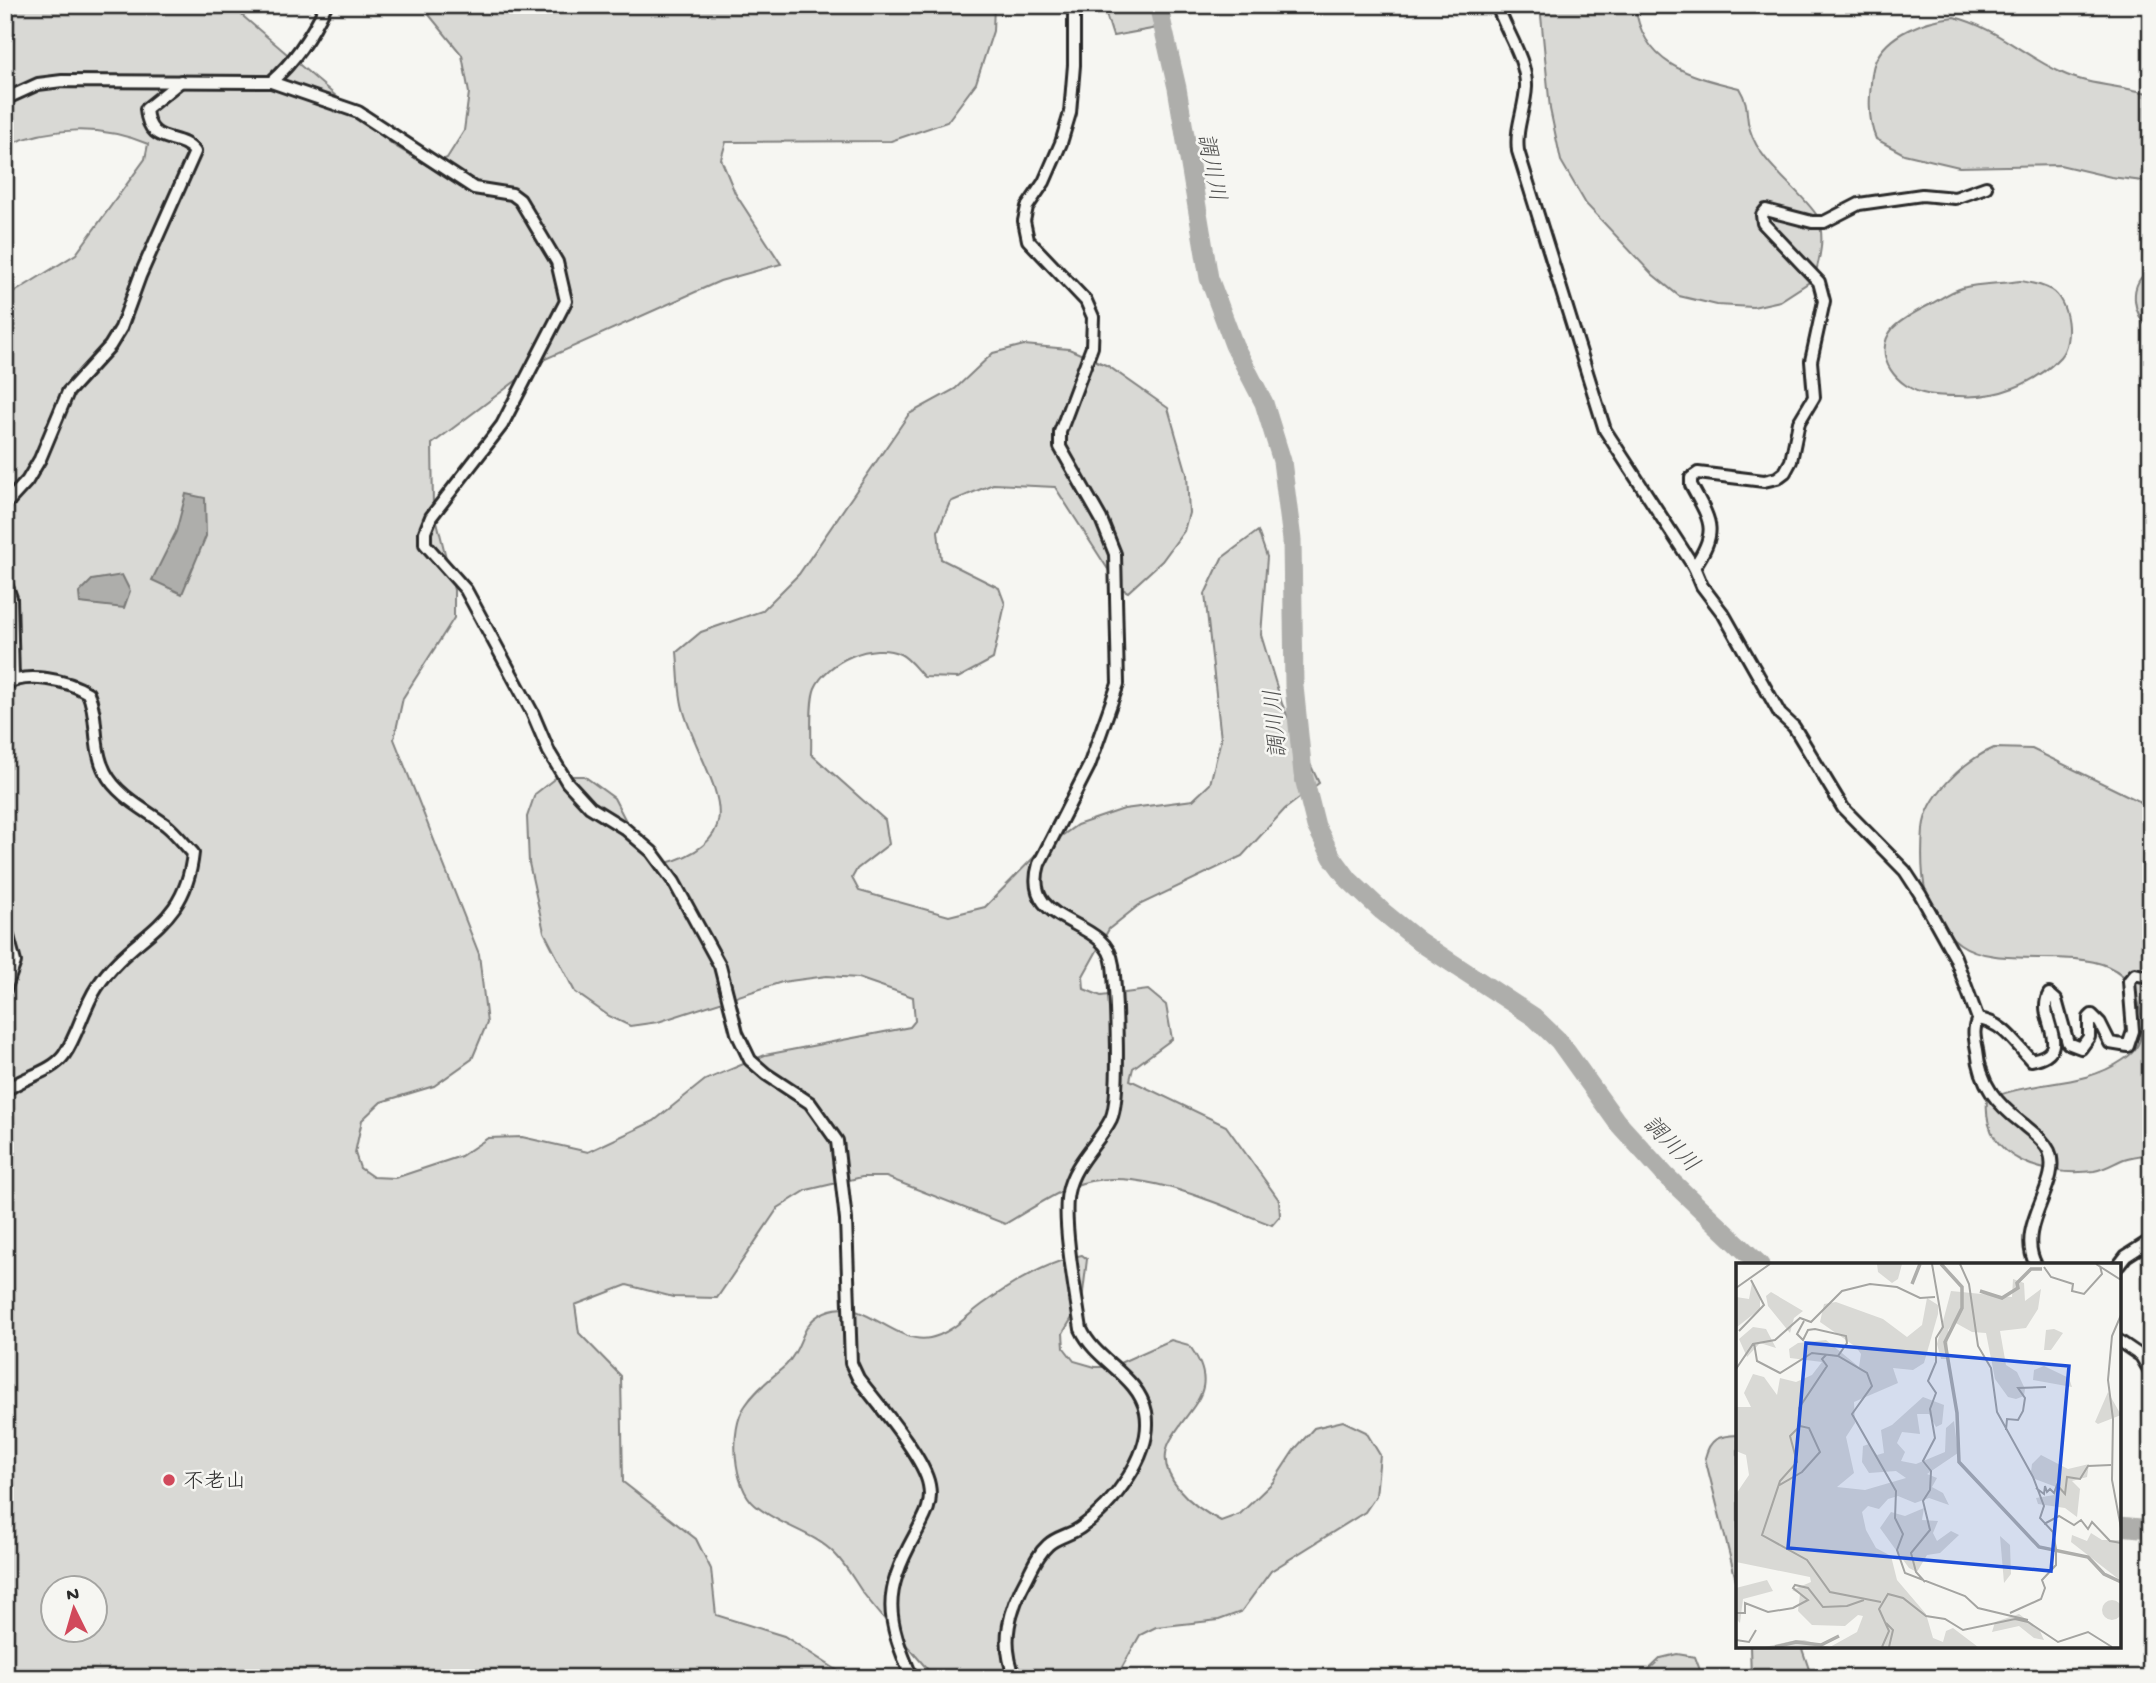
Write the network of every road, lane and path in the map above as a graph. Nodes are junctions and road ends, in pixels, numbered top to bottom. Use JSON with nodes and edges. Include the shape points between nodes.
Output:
{"nodes":[{"id":1,"x":326,"y":5,"type":"edge"},
{"id":2,"x":1074,"y":5,"type":"edge"},
{"id":3,"x":1497,"y":5,"type":"edge"},
{"id":4,"x":183,"y":80,"type":"junction"},
{"id":5,"x":271,"y":82,"type":"junction"},
{"id":6,"x":5,"y":99,"type":"edge"},
{"id":7,"x":1986,"y":187,"type":"dead end"},
{"id":8,"x":5,"y":506,"type":"edge"},
{"id":9,"x":1694,"y":567,"type":"junction"},
{"id":10,"x":5,"y":581,"type":"edge"},
{"id":11,"x":9,"y":683,"type":"edge"},
{"id":12,"x":5,"y":925,"type":"edge"},
{"id":13,"x":2151,"y":978,"type":"edge"},
{"id":14,"x":5,"y":990,"type":"edge"},
{"id":15,"x":1978,"y":1019,"type":"junction"},
{"id":16,"x":5,"y":1091,"type":"edge"},
{"id":17,"x":2151,"y":1240,"type":"edge"},
{"id":18,"x":2036,"y":1263,"type":"edge"},
{"id":19,"x":2121,"y":1263,"type":"edge"},
{"id":20,"x":2121,"y":1342,"type":"edge"},
{"id":21,"x":2151,"y":1373,"type":"edge"},
{"id":22,"x":912,"y":1678,"type":"edge"},
{"id":23,"x":1015,"y":1678,"type":"edge"}],
"edges":[{"from":1,"to":5,"type":"street","via":[[312,34]]},
{"from":2,"to":23,"type":"street","via":[[1070,113],[1024,221],[1028,240],[1086,301],[1093,317],[1092,347],[1060,432],[1060,447],[1101,519],[1115,554],[1118,684],[1089,766],[1034,880],[1047,907],[1095,936],[1112,956],[1115,1108],[1073,1178],[1067,1204],[1082,1329],[1086,1340],[1140,1397],[1146,1430],[1118,1495],[1080,1528],[1049,1544],[1014,1601],[1006,1632]]},
{"from":3,"to":9,"type":"street","via":[[1525,72],[1518,151],[1599,416],[1631,474]]},
{"from":4,"to":5,"type":"street"},
{"from":4,"to":6,"type":"street","via":[[62,81],[38,84]]},
{"from":4,"to":8,"type":"street","via":[[146,109],[155,132],[195,152],[187,174],[121,328],[68,392],[40,459]]},
{"from":5,"to":22,"type":"street","via":[[358,112],[474,188],[512,194],[557,262],[566,301],[555,326],[502,425],[431,517],[425,544],[466,590],[568,782],[590,807],[652,852],[674,882],[720,965],[737,1033],[751,1059],[810,1103],[838,1141],[851,1363],[920,1462],[929,1483],[931,1504],[890,1598],[895,1638]]},
{"from":7,"to":9,"type":"street","via":[[1955,198],[1922,195],[1859,204],[1825,222],[1776,210],[1762,215],[1763,223],[1819,282],[1823,294],[1811,361],[1814,397],[1799,422],[1791,461],[1777,478],[1763,481],[1710,473],[1691,478],[1712,523],[1712,535]]},
{"from":9,"to":15,"type":"street","via":[[1780,713],[1794,727],[1843,808],[1905,871],[1920,894],[1955,957]]},
{"from":10,"to":11,"type":"street","via":[[11,598]]},
{"from":11,"to":16,"type":"street","via":[[59,681],[88,693],[95,708],[97,752],[105,773],[193,853],[190,877],[176,909],[133,946],[97,988],[64,1056]]},
{"from":12,"to":14,"type":"street","via":[[15,962]]},
{"from":13,"to":15,"type":"street","via":[[2135,974],[2129,981],[2133,1031],[2128,1045],[2110,1042],[2092,1015],[2089,1037],[2081,1048],[2068,1043],[2056,1000],[2049,994],[2046,1006],[2052,1051],[2044,1058],[2031,1060],[1991,1020]]},
{"from":15,"to":18,"type":"street","via":[[1974,1026],[1978,1060],[1988,1091],[1997,1104],[2043,1140],[2051,1159],[2051,1173],[2034,1213],[2031,1237]]},
{"from":17,"to":19,"type":"street"},
{"from":20,"to":21,"type":"street","via":[[2141,1356]]}]}
